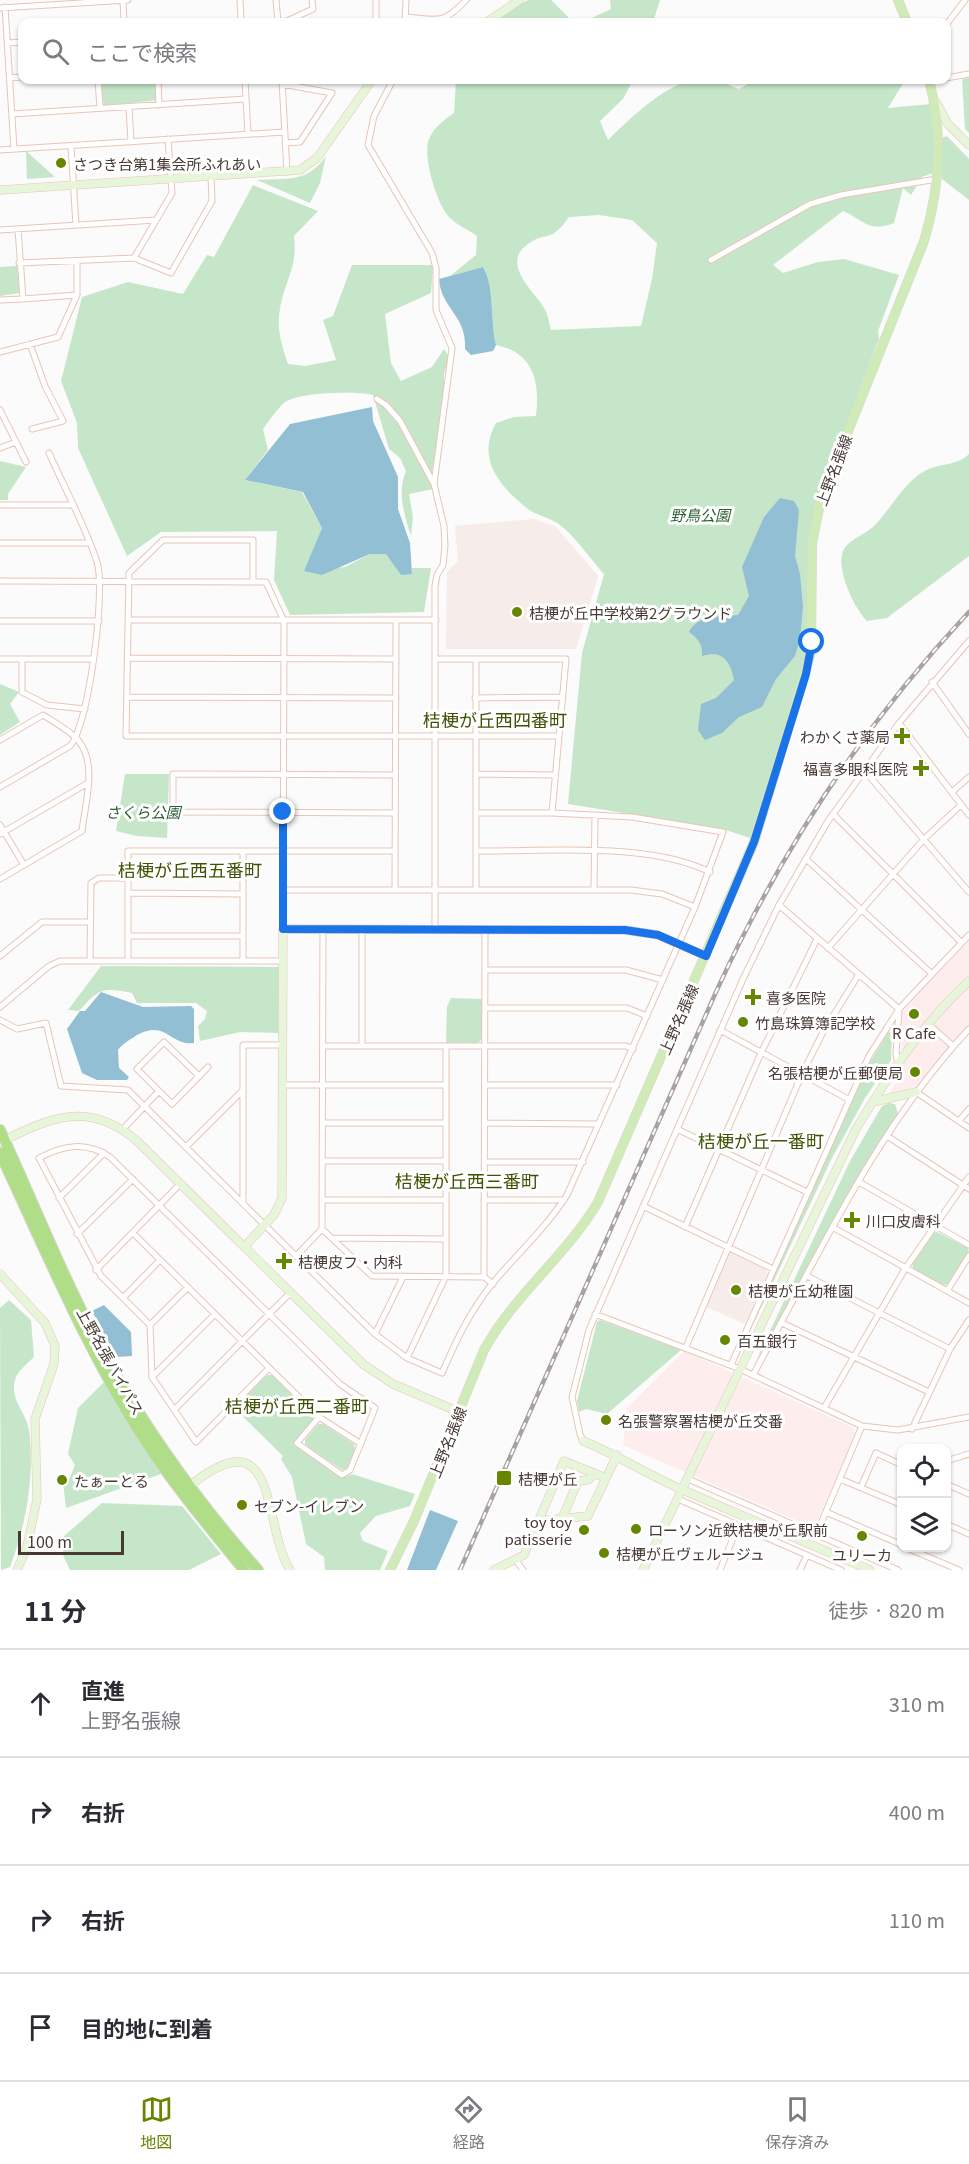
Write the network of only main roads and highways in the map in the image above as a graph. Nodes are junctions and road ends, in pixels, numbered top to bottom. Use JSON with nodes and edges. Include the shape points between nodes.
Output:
{"nodes":[{"id":1,"x":898,"y":0,"type":"edge"},
{"id":2,"x":905,"y":18,"type":"edge"},
{"id":3,"x":930,"y":84,"type":"edge"},
{"id":4,"x":2,"y":1138,"type":"edge"},
{"id":5,"x":0,"y":1153,"type":"edge"},
{"id":6,"x":185,"y":1489,"type":"junction"},
{"id":7,"x":244,"y":1570,"type":"edge"},
{"id":8,"x":258,"y":1570,"type":"edge"},
{"id":9,"x":390,"y":1570,"type":"edge"}],
"edges":[{"from":1,"to":2,"type":"main road"},
{"from":3,"to":9,"type":"main road","name":"上野名張線","via":[[938,138],[937,179],[924,241],[821,499],[812,543],[813,632],[806,674],[754,842],[598,1202],[576,1236],[496,1329]]},
{"from":4,"to":6,"type":"highway","name":"上野名張バイパス","via":[[103,1352]]},
{"from":5,"to":6,"type":"highway","name":"上野名張バイパス","via":[[106,1375],[143,1438]]},
{"from":6,"to":7,"type":"highway","name":"上野名張バイパス"},
{"from":6,"to":8,"type":"highway","name":"上野名張バイパス"}]}
